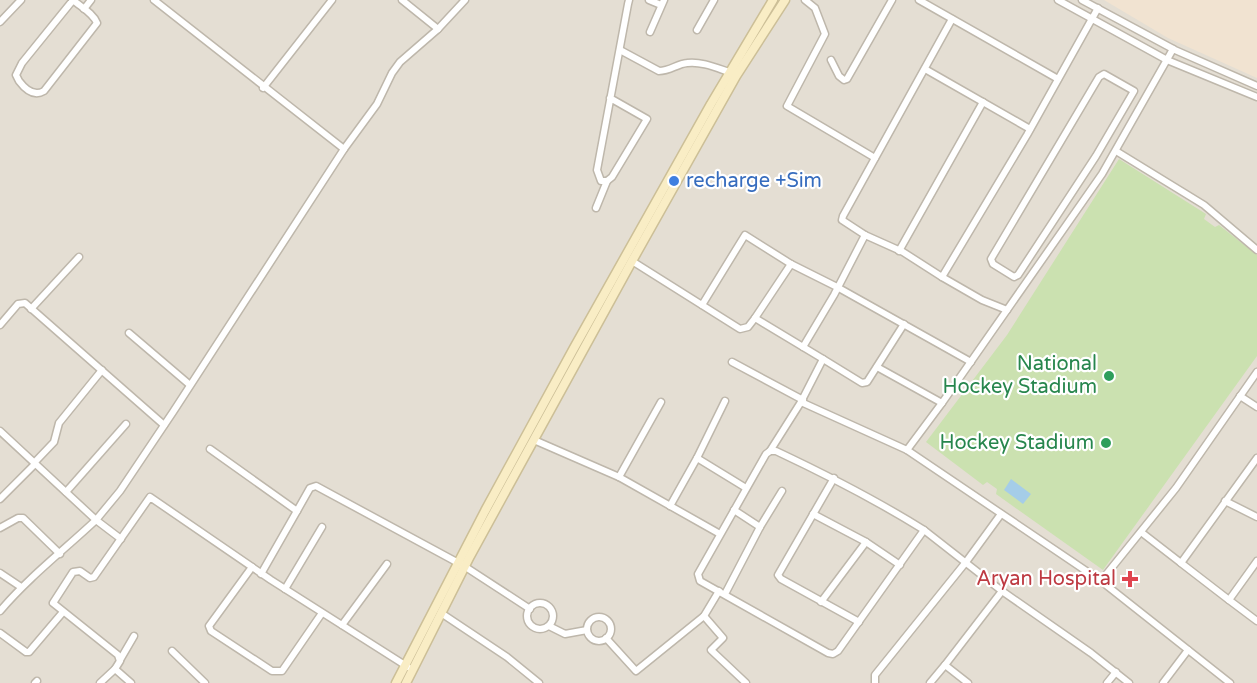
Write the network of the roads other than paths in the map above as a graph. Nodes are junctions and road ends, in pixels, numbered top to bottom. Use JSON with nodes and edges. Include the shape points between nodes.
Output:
{"nodes":[{"id":1,"x":21,"y":0,"type":"edge"},
{"id":2,"x":72,"y":0,"type":"edge"},
{"id":3,"x":91,"y":0,"type":"edge"},
{"id":4,"x":154,"y":0,"type":"edge"},
{"id":5,"x":332,"y":0,"type":"edge"},
{"id":6,"x":402,"y":0,"type":"edge"},
{"id":7,"x":465,"y":0,"type":"edge"},
{"id":8,"x":629,"y":0,"type":"edge"},
{"id":9,"x":649,"y":0,"type":"edge"},
{"id":10,"x":714,"y":0,"type":"edge"},
{"id":11,"x":785,"y":0,"type":"edge"},
{"id":12,"x":805,"y":0,"type":"edge"},
{"id":13,"x":892,"y":0,"type":"edge"},
{"id":14,"x":920,"y":0,"type":"edge"},
{"id":15,"x":1058,"y":0,"type":"edge"},
{"id":16,"x":1082,"y":0,"type":"edge"},
{"id":17,"x":772,"y":1,"type":"edge"},
{"id":18,"x":662,"y":2,"type":"edge"},
{"id":19,"x":84,"y":9,"type":"junction"},
{"id":20,"x":1098,"y":9,"type":"junction"},
{"id":21,"x":1092,"y":18,"type":"junction"},
{"id":22,"x":952,"y":20,"type":"junction"},
{"id":23,"x":0,"y":22,"type":"edge"},
{"id":24,"x":438,"y":29,"type":"junction"},
{"id":25,"x":697,"y":30,"type":"dead end"},
{"id":26,"x":650,"y":32,"type":"dead end"},
{"id":27,"x":1173,"y":49,"type":"junction"},
{"id":28,"x":620,"y":50,"type":"junction"},
{"id":29,"x":831,"y":60,"type":"dead end"},
{"id":30,"x":1167,"y":60,"type":"junction"},
{"id":31,"x":925,"y":69,"type":"junction"},
{"id":32,"x":729,"y":72,"type":"junction"},
{"id":33,"x":1058,"y":79,"type":"junction"},
{"id":34,"x":1257,"y":86,"type":"edge"},
{"id":35,"x":263,"y":88,"type":"junction"},
{"id":36,"x":1257,"y":97,"type":"edge"},
{"id":37,"x":610,"y":98,"type":"junction"},
{"id":38,"x":983,"y":102,"type":"junction"},
{"id":39,"x":1030,"y":129,"type":"junction"},
{"id":40,"x":344,"y":149,"type":"junction"},
{"id":41,"x":1116,"y":151,"type":"junction"},
{"id":42,"x":1096,"y":156,"type":"junction"},
{"id":43,"x":875,"y":158,"type":"junction"},
{"id":44,"x":1108,"y":163,"type":"junction"},
{"id":45,"x":607,"y":181,"type":"junction"},
{"id":46,"x":596,"y":208,"type":"dead end"},
{"id":47,"x":865,"y":235,"type":"junction"},
{"id":48,"x":1257,"y":250,"type":"edge"},
{"id":49,"x":899,"y":251,"type":"junction"},
{"id":50,"x":79,"y":257,"type":"dead end"},
{"id":51,"x":632,"y":261,"type":"junction"},
{"id":52,"x":791,"y":264,"type":"junction"},
{"id":53,"x":942,"y":277,"type":"junction"},
{"id":54,"x":837,"y":287,"type":"junction"},
{"id":55,"x":702,"y":305,"type":"junction"},
{"id":56,"x":31,"y":309,"type":"junction"},
{"id":57,"x":1007,"y":310,"type":"junction"},
{"id":58,"x":755,"y":318,"type":"junction"},
{"id":59,"x":0,"y":324,"type":"edge"},
{"id":60,"x":904,"y":324,"type":"junction"},
{"id":61,"x":129,"y":333,"type":"dead end"},
{"id":62,"x":803,"y":347,"type":"junction"},
{"id":63,"x":824,"y":359,"type":"junction"},
{"id":64,"x":732,"y":362,"type":"dead end"},
{"id":65,"x":971,"y":362,"type":"junction"},
{"id":66,"x":877,"y":367,"type":"junction"},
{"id":67,"x":102,"y":370,"type":"junction"},
{"id":68,"x":1257,"y":372,"type":"edge"},
{"id":69,"x":190,"y":385,"type":"junction"},
{"id":70,"x":1240,"y":396,"type":"junction"},
{"id":71,"x":725,"y":401,"type":"dead end"},
{"id":72,"x":802,"y":401,"type":"junction"},
{"id":73,"x":661,"y":402,"type":"dead end"},
{"id":74,"x":942,"y":404,"type":"junction"},
{"id":75,"x":1257,"y":407,"type":"edge"},
{"id":76,"x":126,"y":424,"type":"dead end"},
{"id":77,"x":164,"y":425,"type":"junction"},
{"id":78,"x":0,"y":431,"type":"edge"},
{"id":79,"x":534,"y":440,"type":"junction"},
{"id":80,"x":210,"y":449,"type":"dead end"},
{"id":81,"x":907,"y":450,"type":"junction"},
{"id":82,"x":770,"y":451,"type":"junction"},
{"id":83,"x":698,"y":458,"type":"junction"},
{"id":84,"x":1257,"y":458,"type":"edge"},
{"id":85,"x":35,"y":463,"type":"junction"},
{"id":86,"x":619,"y":477,"type":"junction"},
{"id":87,"x":834,"y":478,"type":"junction"},
{"id":88,"x":746,"y":488,"type":"junction"},
{"id":89,"x":782,"y":491,"type":"dead end"},
{"id":90,"x":66,"y":492,"type":"junction"},
{"id":91,"x":0,"y":499,"type":"edge"},
{"id":92,"x":1226,"y":501,"type":"junction"},
{"id":93,"x":670,"y":506,"type":"junction"},
{"id":94,"x":734,"y":510,"type":"junction"},
{"id":95,"x":297,"y":511,"type":"junction"},
{"id":96,"x":813,"y":514,"type":"junction"},
{"id":97,"x":1001,"y":514,"type":"junction"},
{"id":98,"x":1257,"y":518,"type":"edge"},
{"id":99,"x":96,"y":520,"type":"junction"},
{"id":100,"x":322,"y":527,"type":"dead end"},
{"id":101,"x":760,"y":527,"type":"junction"},
{"id":102,"x":0,"y":528,"type":"edge"},
{"id":103,"x":924,"y":530,"type":"junction"},
{"id":104,"x":1141,"y":532,"type":"junction"},
{"id":105,"x":720,"y":534,"type":"junction"},
{"id":106,"x":121,"y":539,"type":"junction"},
{"id":107,"x":866,"y":542,"type":"junction"},
{"id":108,"x":60,"y":554,"type":"junction"},
{"id":109,"x":1257,"y":561,"type":"edge"},
{"id":110,"x":966,"y":562,"type":"junction"},
{"id":111,"x":1181,"y":563,"type":"junction"},
{"id":112,"x":387,"y":564,"type":"dead end"},
{"id":113,"x":461,"y":565,"type":"junction"},
{"id":114,"x":900,"y":565,"type":"junction"},
{"id":115,"x":252,"y":567,"type":"junction"},
{"id":116,"x":0,"y":573,"type":"edge"},
{"id":117,"x":261,"y":574,"type":"junction"},
{"id":118,"x":1101,"y":581,"type":"junction"},
{"id":119,"x":21,"y":586,"type":"junction"},
{"id":120,"x":285,"y":589,"type":"junction"},
{"id":121,"x":1002,"y":591,"type":"junction"},
{"id":122,"x":722,"y":593,"type":"junction"},
{"id":123,"x":1229,"y":600,"type":"junction"},
{"id":124,"x":821,"y":603,"type":"junction"},
{"id":125,"x":530,"y":609,"type":"junction"},
{"id":126,"x":0,"y":611,"type":"edge"},
{"id":127,"x":63,"y":612,"type":"junction"},
{"id":128,"x":322,"y":613,"type":"junction"},
{"id":129,"x":441,"y":613,"type":"junction"},
{"id":130,"x":704,"y":616,"type":"junction"},
{"id":131,"x":1257,"y":621,"type":"edge"},
{"id":132,"x":859,"y":622,"type":"junction"},
{"id":133,"x":342,"y":625,"type":"junction"},
{"id":134,"x":549,"y":626,"type":"junction"},
{"id":135,"x":587,"y":630,"type":"junction"},
{"id":136,"x":0,"y":633,"type":"edge"},
{"id":137,"x":134,"y":636,"type":"dead end"},
{"id":138,"x":606,"y":638,"type":"junction"},
{"id":139,"x":1188,"y":650,"type":"junction"},
{"id":140,"x":172,"y":651,"type":"dead end"},
{"id":141,"x":120,"y":661,"type":"junction"},
{"id":142,"x":945,"y":666,"type":"junction"},
{"id":143,"x":409,"y":668,"type":"junction"},
{"id":144,"x":115,"y":669,"type":"junction"},
{"id":145,"x":1116,"y":672,"type":"junction"},
{"id":146,"x":100,"y":683,"type":"edge"},
{"id":147,"x":131,"y":683,"type":"edge"},
{"id":148,"x":204,"y":683,"type":"edge"},
{"id":149,"x":396,"y":683,"type":"edge"},
{"id":150,"x":406,"y":683,"type":"edge"},
{"id":151,"x":538,"y":683,"type":"edge"},
{"id":152,"x":746,"y":683,"type":"edge"},
{"id":153,"x":874,"y":683,"type":"edge"},
{"id":154,"x":930,"y":683,"type":"edge"},
{"id":155,"x":968,"y":683,"type":"edge"},
{"id":156,"x":1107,"y":683,"type":"edge"},
{"id":157,"x":1130,"y":683,"type":"edge"},
{"id":158,"x":1163,"y":683,"type":"edge"},
{"id":159,"x":1230,"y":683,"type":"edge"}],
"edges":[{"from":1,"to":23,"type":"street"},
{"from":2,"to":19,"type":"street"},
{"from":2,"to":19,"type":"street","via":[[17,71],[19,81],[28,90],[38,94],[44,91],[91,32],[97,23]]},
{"from":3,"to":19,"type":"street"},
{"from":4,"to":35,"type":"street"},
{"from":5,"to":35,"type":"street"},
{"from":6,"to":24,"type":"street"},
{"from":7,"to":24,"type":"street"},
{"from":8,"to":28,"type":"street"},
{"from":9,"to":18,"type":"street"},
{"from":10,"to":25,"type":"street"},
{"from":11,"to":51,"type":"street","via":[[736,76]]},
{"from":12,"to":43,"type":"street","via":[[814,8],[825,34],[787,106]]},
{"from":13,"to":29,"type":"street","via":[[847,79],[839,76]]},
{"from":14,"to":22,"type":"street"},
{"from":15,"to":21,"type":"street"},
{"from":16,"to":20,"type":"street"},
{"from":17,"to":32,"type":"street"},
{"from":18,"to":26,"type":"street"},
{"from":20,"to":21,"type":"street"},
{"from":20,"to":27,"type":"street"},
{"from":21,"to":30,"type":"street"},
{"from":21,"to":33,"type":"street"},
{"from":22,"to":31,"type":"street"},
{"from":22,"to":33,"type":"street"},
{"from":24,"to":40,"type":"street","via":[[400,62],[377,104]]},
{"from":27,"to":30,"type":"street"},
{"from":27,"to":34,"type":"street"},
{"from":28,"to":32,"type":"street","via":[[659,71],[687,63]]},
{"from":28,"to":37,"type":"street"},
{"from":30,"to":36,"type":"street"},
{"from":30,"to":41,"type":"street"},
{"from":31,"to":38,"type":"street"},
{"from":31,"to":43,"type":"street"},
{"from":32,"to":113,"type":"street","via":[[579,338]]},
{"from":33,"to":39,"type":"street"},
{"from":35,"to":40,"type":"street"},
{"from":37,"to":45,"type":"street","via":[[597,170],[601,181]]},
{"from":37,"to":45,"type":"street","via":[[647,120]]},
{"from":38,"to":39,"type":"street"},
{"from":38,"to":49,"type":"street"},
{"from":39,"to":53,"type":"street"},
{"from":40,"to":69,"type":"street"},
{"from":41,"to":44,"type":"street"},
{"from":41,"to":48,"type":"street","via":[[1204,205]]},
{"from":42,"to":42,"type":"street","via":[[1134,92],[1104,74],[991,259],[993,264],[1014,277],[1018,275]]},
{"from":42,"to":44,"type":"street"},
{"from":43,"to":47,"type":"street","via":[[842,220]]},
{"from":44,"to":57,"type":"street"},
{"from":45,"to":46,"type":"street"},
{"from":47,"to":49,"type":"street"},
{"from":47,"to":54,"type":"street"},
{"from":49,"to":53,"type":"street"},
{"from":50,"to":56,"type":"street"},
{"from":51,"to":55,"type":"street"},
{"from":51,"to":79,"type":"street"},
{"from":52,"to":54,"type":"street"},
{"from":52,"to":55,"type":"street","via":[[746,235]]},
{"from":52,"to":58,"type":"street"},
{"from":53,"to":57,"type":"street"},
{"from":54,"to":60,"type":"street"},
{"from":54,"to":62,"type":"street"},
{"from":55,"to":58,"type":"street","via":[[740,328],[748,327]]},
{"from":56,"to":59,"type":"street","via":[[25,303],[18,304]]},
{"from":56,"to":67,"type":"street"},
{"from":57,"to":65,"type":"street"},
{"from":58,"to":62,"type":"street"},
{"from":60,"to":65,"type":"street"},
{"from":60,"to":66,"type":"street"},
{"from":61,"to":69,"type":"street"},
{"from":62,"to":63,"type":"street"},
{"from":63,"to":66,"type":"street","via":[[862,383]]},
{"from":63,"to":72,"type":"street"},
{"from":64,"to":72,"type":"street"},
{"from":65,"to":74,"type":"street"},
{"from":66,"to":74,"type":"street"},
{"from":67,"to":77,"type":"street"},
{"from":67,"to":85,"type":"street","via":[[59,423],[54,442]]},
{"from":68,"to":70,"type":"street"},
{"from":69,"to":77,"type":"street"},
{"from":70,"to":75,"type":"street"},
{"from":70,"to":104,"type":"street"},
{"from":71,"to":83,"type":"street"},
{"from":72,"to":81,"type":"street"},
{"from":72,"to":82,"type":"street"},
{"from":73,"to":86,"type":"street"},
{"from":74,"to":81,"type":"street"},
{"from":76,"to":90,"type":"street"},
{"from":77,"to":99,"type":"street"},
{"from":78,"to":85,"type":"street"},
{"from":79,"to":86,"type":"street"},
{"from":79,"to":113,"type":"street"},
{"from":80,"to":95,"type":"street"},
{"from":81,"to":97,"type":"street"},
{"from":82,"to":87,"type":"street"},
{"from":82,"to":88,"type":"street"},
{"from":83,"to":88,"type":"street"},
{"from":83,"to":93,"type":"street"},
{"from":84,"to":92,"type":"street"},
{"from":85,"to":90,"type":"street"},
{"from":85,"to":91,"type":"street"},
{"from":86,"to":93,"type":"street"},
{"from":87,"to":96,"type":"street"},
{"from":87,"to":103,"type":"street"},
{"from":88,"to":94,"type":"street"},
{"from":89,"to":101,"type":"street"},
{"from":90,"to":99,"type":"street"},
{"from":92,"to":98,"type":"street"},
{"from":92,"to":111,"type":"street"},
{"from":93,"to":105,"type":"street"},
{"from":94,"to":101,"type":"street"},
{"from":94,"to":105,"type":"street"},
{"from":95,"to":113,"type":"street","via":[[310,488],[316,486]]},
{"from":95,"to":117,"type":"street"},
{"from":96,"to":107,"type":"street"},
{"from":96,"to":124,"type":"street","via":[[778,575]]},
{"from":97,"to":110,"type":"street"},
{"from":97,"to":118,"type":"street"},
{"from":99,"to":106,"type":"street"},
{"from":99,"to":108,"type":"street"},
{"from":100,"to":120,"type":"street"},
{"from":101,"to":122,"type":"street"},
{"from":102,"to":108,"type":"street","via":[[23,518]]},
{"from":103,"to":110,"type":"street"},
{"from":103,"to":114,"type":"street"},
{"from":104,"to":111,"type":"street"},
{"from":104,"to":118,"type":"street"},
{"from":105,"to":122,"type":"street","via":[[698,574],[700,581]]},
{"from":106,"to":115,"type":"street","via":[[150,496]]},
{"from":106,"to":127,"type":"street","via":[[94,577],[73,572],[53,600]]},
{"from":107,"to":114,"type":"street"},
{"from":107,"to":124,"type":"street"},
{"from":108,"to":119,"type":"street"},
{"from":109,"to":123,"type":"street"},
{"from":110,"to":121,"type":"street"},
{"from":110,"to":153,"type":"street","via":[[875,675]]},
{"from":111,"to":123,"type":"street"},
{"from":112,"to":133,"type":"street"},
{"from":113,"to":125,"type":"street"},
{"from":113,"to":129,"type":"street"},
{"from":113,"to":143,"type":"street"},
{"from":114,"to":132,"type":"street"},
{"from":115,"to":117,"type":"street"},
{"from":115,"to":128,"type":"street","via":[[209,626],[264,666],[282,671]]},
{"from":116,"to":119,"type":"street"},
{"from":117,"to":120,"type":"street"},
{"from":118,"to":139,"type":"street"},
{"from":119,"to":126,"type":"street"},
{"from":120,"to":128,"type":"street"},
{"from":121,"to":142,"type":"street"},
{"from":121,"to":145,"type":"street"},
{"from":122,"to":130,"type":"street"},
{"from":122,"to":132,"type":"street","via":[[831,654],[838,651]]},
{"from":123,"to":131,"type":"street"},
{"from":124,"to":132,"type":"street"},
{"from":125,"to":134,"type":"street","via":[[528,621],[533,627]]},
{"from":125,"to":134,"type":"street","via":[[537,603],[549,606],[553,618]]},
{"from":127,"to":136,"type":"street","via":[[29,652]]},
{"from":127,"to":141,"type":"street","via":[[118,655]]},
{"from":128,"to":133,"type":"street"},
{"from":129,"to":143,"type":"street"},
{"from":129,"to":151,"type":"street"},
{"from":130,"to":138,"type":"street","via":[[636,671]]},
{"from":130,"to":152,"type":"street","via":[[723,638],[711,650]]},
{"from":133,"to":143,"type":"street"},
{"from":134,"to":135,"type":"street","via":[[565,634]]},
{"from":135,"to":138,"type":"street","via":[[593,639]]},
{"from":135,"to":138,"type":"street","via":[[592,620],[602,618],[610,626]]},
{"from":137,"to":141,"type":"street"},
{"from":139,"to":158,"type":"street"},
{"from":139,"to":159,"type":"street"},
{"from":140,"to":148,"type":"street"},
{"from":141,"to":144,"type":"street"},
{"from":142,"to":154,"type":"street"},
{"from":142,"to":155,"type":"street"},
{"from":143,"to":149,"type":"street"},
{"from":143,"to":150,"type":"street"},
{"from":144,"to":146,"type":"street"},
{"from":144,"to":147,"type":"street"},
{"from":145,"to":156,"type":"street"},
{"from":145,"to":157,"type":"street"}]}
